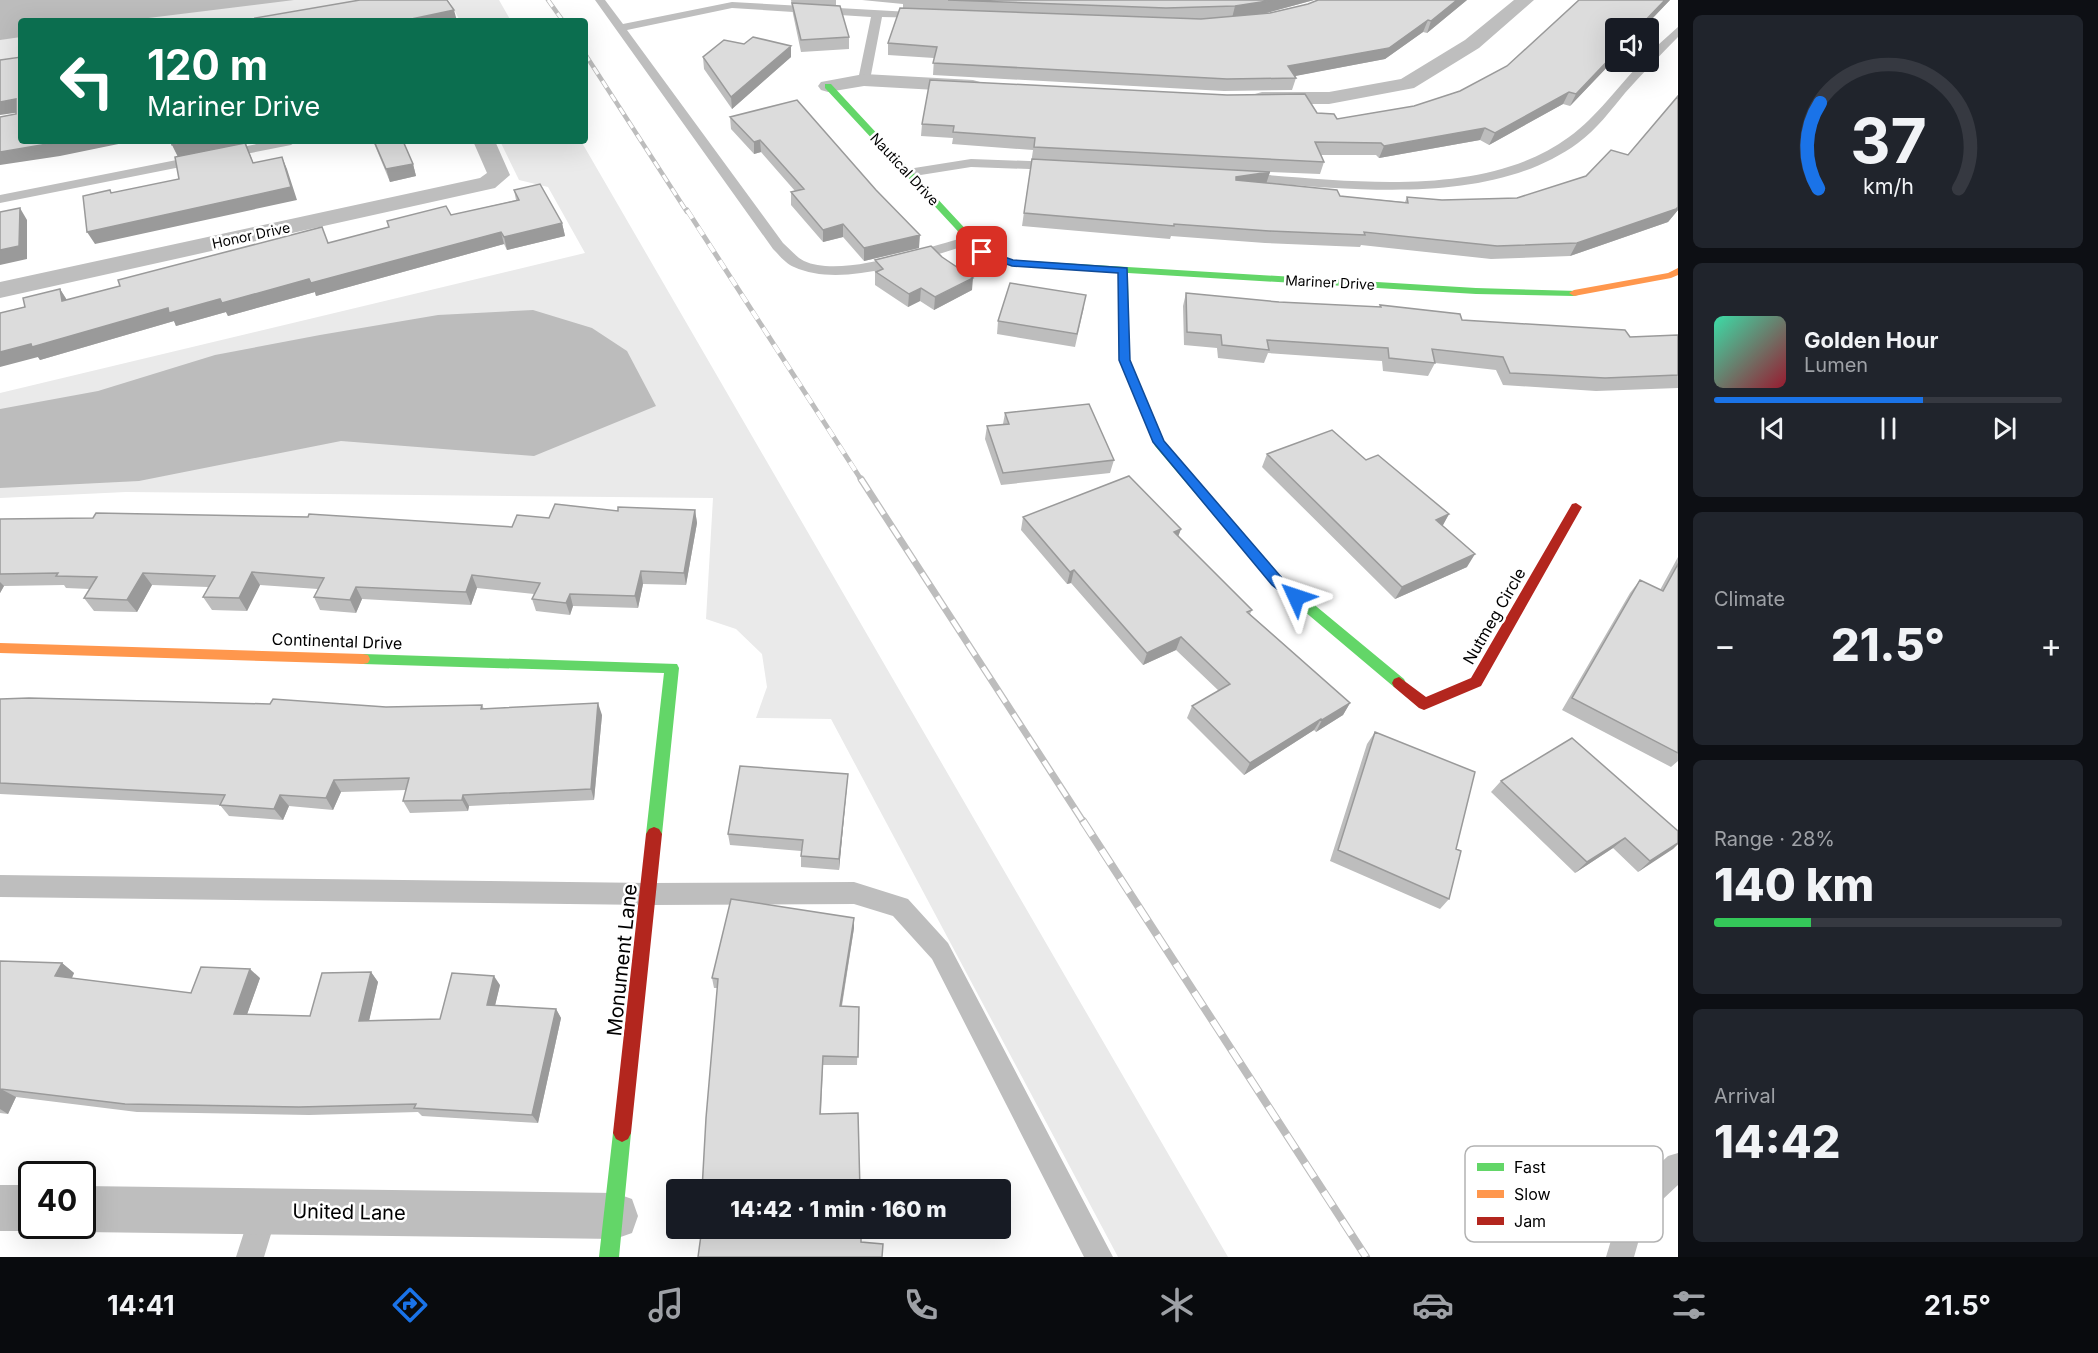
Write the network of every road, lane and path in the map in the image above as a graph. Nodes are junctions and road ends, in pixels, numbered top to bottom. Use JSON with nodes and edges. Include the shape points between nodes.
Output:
{"nodes":[{"id":1,"x":600,"y":0,"type":"edge"},
{"id":2,"x":1525,"y":0,"type":"edge"},
{"id":3,"x":877,"y":14,"type":"junction"},
{"id":4,"x":931,"y":16,"type":"edge"},
{"id":5,"x":621,"y":28,"type":"junction"},
{"id":6,"x":1678,"y":30,"type":"edge"},
{"id":7,"x":864,"y":80,"type":"junction"},
{"id":8,"x":828,"y":86,"type":"joint"},
{"id":9,"x":996,"y":87,"type":"edge"},
{"id":10,"x":1247,"y":99,"type":"edge"},
{"id":11,"x":276,"y":144,"type":"edge"},
{"id":12,"x":485,"y":144,"type":"edge"},
{"id":13,"x":1068,"y":167,"type":"edge"},
{"id":14,"x":908,"y":173,"type":"junction"},
{"id":15,"x":1232,"y":176,"type":"edge"},
{"id":16,"x":0,"y":199,"type":"edge"},
{"id":17,"x":970,"y":240,"type":"junction"},
{"id":18,"x":982,"y":252,"type":"joint"},
{"id":19,"x":1123,"y":270,"type":"junction"},
{"id":20,"x":1678,"y":271,"type":"edge"},
{"id":21,"x":0,"y":290,"type":"edge"},
{"id":22,"x":1576,"y":507,"type":"dead end"},
{"id":23,"x":0,"y":648,"type":"edge"},
{"id":24,"x":672,"y":668,"type":"joint"},
{"id":25,"x":0,"y":886,"type":"edge"},
{"id":26,"x":648,"y":894,"type":"junction"},
{"id":27,"x":1678,"y":1166,"type":"edge"},
{"id":28,"x":1663,"y":1180,"type":"edge"},
{"id":29,"x":0,"y":1208,"type":"edge"},
{"id":30,"x":18,"y":1208,"type":"edge"},
{"id":31,"x":96,"y":1209,"type":"edge"},
{"id":32,"x":264,"y":1211,"type":"junction"},
{"id":33,"x":612,"y":1236,"type":"edge"},
{"id":34,"x":1624,"y":1242,"type":"edge"},
{"id":35,"x":250,"y":1257,"type":"edge"},
{"id":36,"x":1100,"y":1257,"type":"edge"},
{"id":37,"x":1620,"y":1257,"type":"edge"}],
"edges":[{"from":1,"to":5,"type":"lane"},
{"from":2,"to":10,"type":"street","via":[[1472,44],[1407,84],[1329,98]]},
{"from":3,"to":4,"type":"lane"},
{"from":3,"to":5,"type":"lane","via":[[732,5]]},
{"from":3,"to":7,"type":"lane"},
{"from":5,"to":17,"type":"lane","via":[[778,246],[798,264],[819,270],[850,271]]},
{"from":6,"to":15,"type":"lane","via":[[1573,141],[1539,160],[1468,179],[1405,185]]},
{"from":7,"to":8,"type":"street"},
{"from":7,"to":9,"type":"street"},
{"from":8,"to":14,"type":"street","name":"Nautical Drive"},
{"from":11,"to":16,"type":"lane"},
{"from":12,"to":21,"type":"street","name":"Honor Drive","via":[[499,175],[487,183]]},
{"from":13,"to":14,"type":"lane","via":[[971,163]]},
{"from":14,"to":17,"type":"street","name":"Nautical Drive"},
{"from":17,"to":18,"type":"street","name":"Nautical Drive"},
{"from":18,"to":19,"type":"street","name":"Mariner Drive","via":[[1012,263]]},
{"from":19,"to":20,"type":"street","name":"Mariner Drive","via":[[1476,291],[1576,293]]},
{"from":19,"to":22,"type":"street","name":"Nutmeg Circle","via":[[1124,360],[1159,442],[1277,581],[1424,704],[1476,682]]},
{"from":23,"to":24,"type":"street","name":"Continental Drive"},
{"from":24,"to":26,"type":"street","name":"Monument Lane"},
{"from":25,"to":26,"type":"lane"},
{"from":26,"to":33,"type":"street","name":"Monument Lane"},
{"from":26,"to":36,"type":"lane","via":[[854,893],[900,907],[940,951]]},
{"from":27,"to":28,"type":"lane"},
{"from":29,"to":30,"type":"street"},
{"from":31,"to":32,"type":"street","name":"United Lane"},
{"from":32,"to":33,"type":"street","name":"United Lane"},
{"from":32,"to":35,"type":"lane"},
{"from":34,"to":37,"type":"lane"}]}
